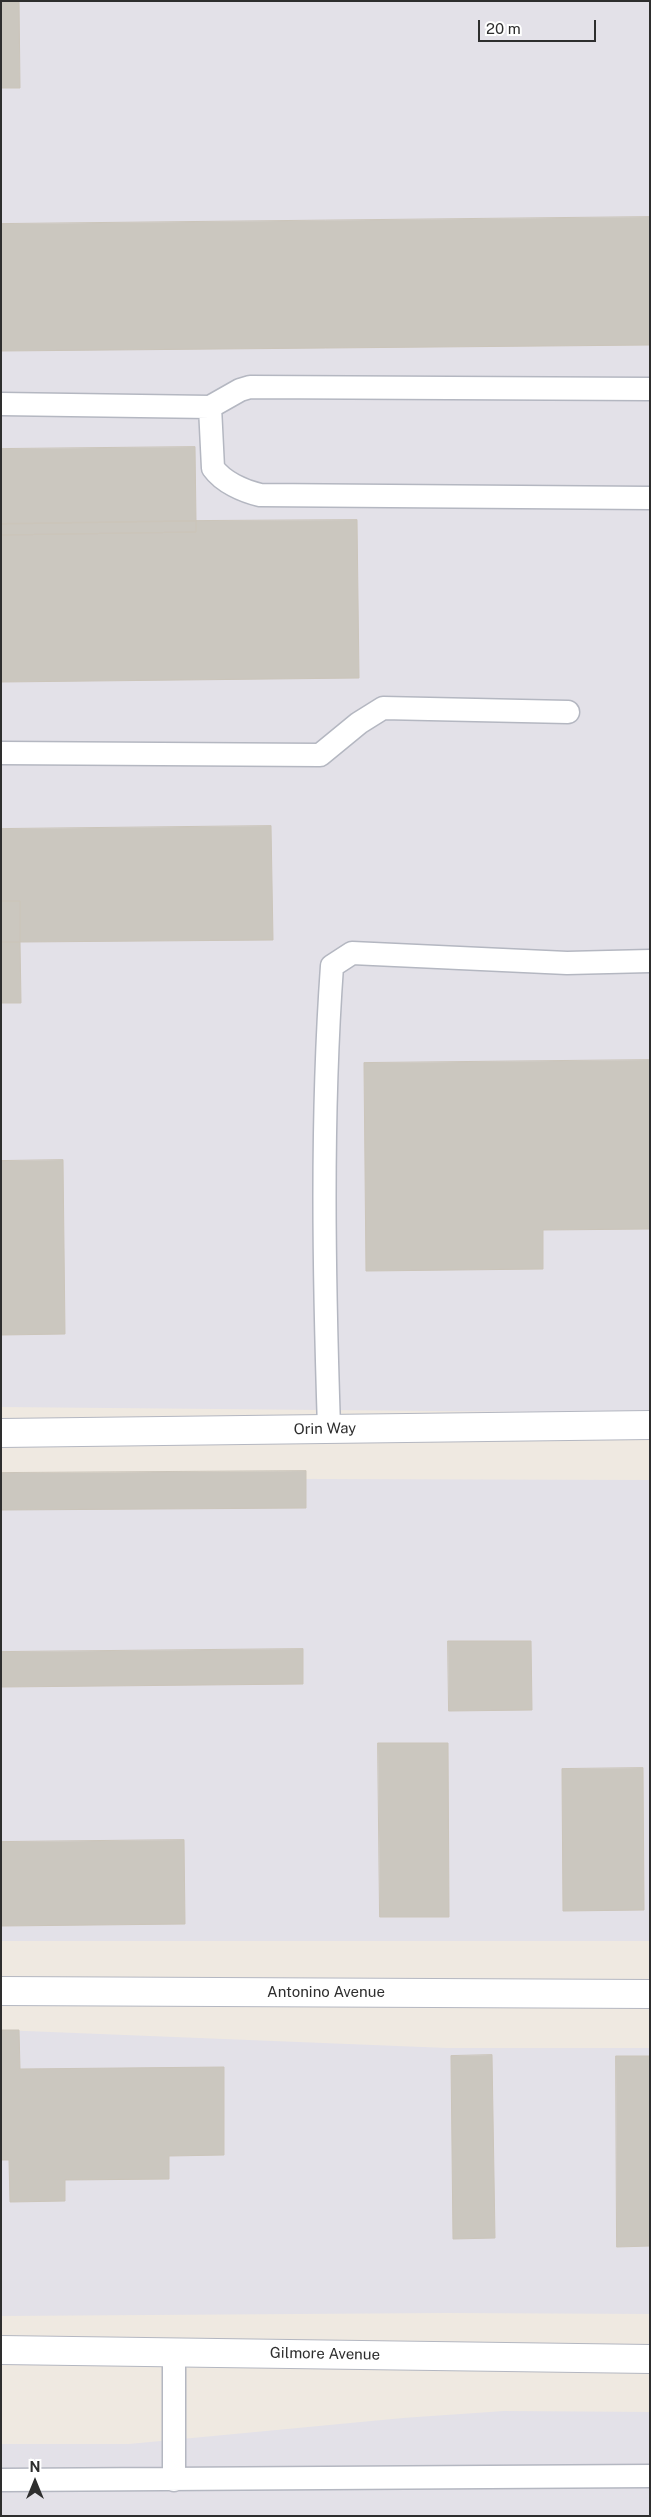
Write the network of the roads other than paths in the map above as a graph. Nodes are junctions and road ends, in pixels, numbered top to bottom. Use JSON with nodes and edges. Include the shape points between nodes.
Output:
{"nodes":[{"id":1,"x":650,"y":389,"type":"edge"},
{"id":2,"x":1,"y":404,"type":"edge"},
{"id":3,"x":210,"y":406,"type":"junction"},
{"id":4,"x":650,"y":498,"type":"edge"},
{"id":5,"x":568,"y":712,"type":"dead end"},
{"id":6,"x":1,"y":753,"type":"edge"},
{"id":7,"x":650,"y":961,"type":"edge"},
{"id":8,"x":650,"y":1424,"type":"edge"},
{"id":9,"x":329,"y":1428,"type":"junction"},
{"id":10,"x":1,"y":1433,"type":"edge"},
{"id":11,"x":1,"y":1991,"type":"edge"},
{"id":12,"x":650,"y":1994,"type":"edge"},
{"id":13,"x":1,"y":2350,"type":"edge"},
{"id":14,"x":174,"y":2352,"type":"junction"},
{"id":15,"x":650,"y":2359,"type":"edge"},
{"id":16,"x":650,"y":2476,"type":"edge"},
{"id":17,"x":1,"y":2480,"type":"edge"},
{"id":18,"x":174,"y":2480,"type":"junction"}],
"edges":[{"from":1,"to":3,"type":"lane","via":[[250,387]]},
{"from":2,"to":3,"type":"lane"},
{"from":3,"to":4,"type":"lane","via":[[213,468],[219,476],[260,496]]},
{"from":5,"to":6,"type":"lane","via":[[383,708],[320,755]]},
{"from":7,"to":9,"type":"lane","via":[[567,963],[352,953],[332,966],[327,1045]]},
{"from":8,"to":9,"type":"street","name":"Orin Way"},
{"from":9,"to":10,"type":"street","name":"Orin Way"},
{"from":11,"to":12,"type":"street","name":"Antonino Avenue"},
{"from":13,"to":14,"type":"street","name":"Gilmore Avenue"},
{"from":14,"to":15,"type":"street","name":"Gilmore Avenue"},
{"from":14,"to":18,"type":"lane"},
{"from":16,"to":18,"type":"lane"},
{"from":17,"to":18,"type":"lane"}]}
